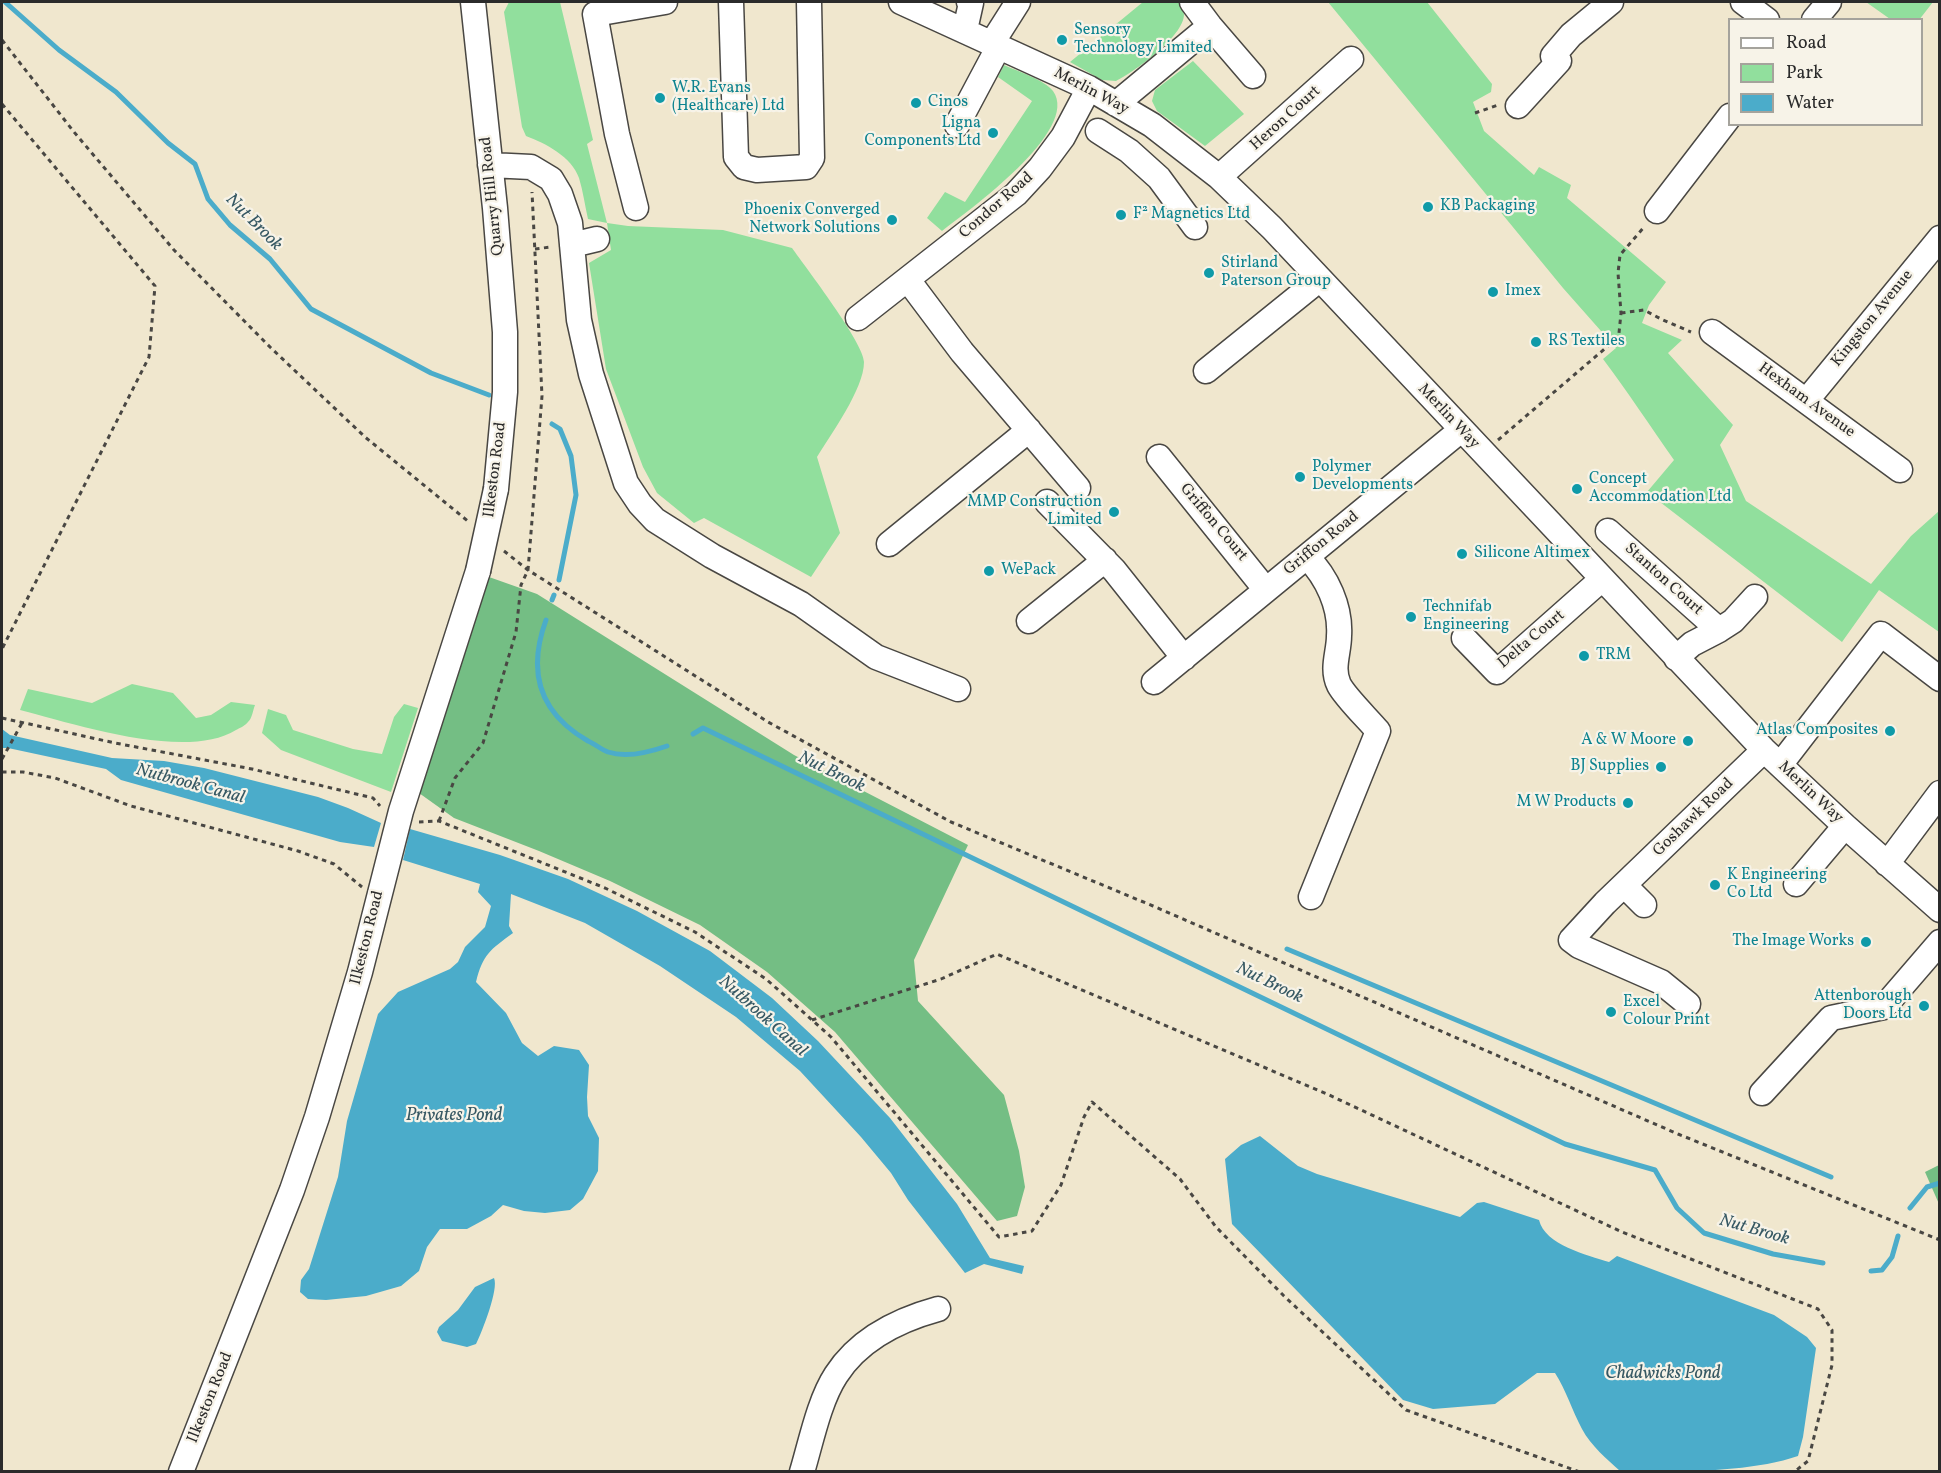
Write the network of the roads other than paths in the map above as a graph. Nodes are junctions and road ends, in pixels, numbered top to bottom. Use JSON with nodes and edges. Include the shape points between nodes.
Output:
{"nodes":[{"id":1,"x":473,"y":2,"type":"edge"},
{"id":2,"x":665,"y":2,"type":"edge"},
{"id":3,"x":731,"y":2,"type":"edge"},
{"id":4,"x":809,"y":2,"type":"edge"},
{"id":5,"x":901,"y":2,"type":"edge"},
{"id":6,"x":972,"y":2,"type":"edge"},
{"id":7,"x":1018,"y":2,"type":"edge"},
{"id":8,"x":1192,"y":2,"type":"edge"},
{"id":9,"x":1611,"y":2,"type":"edge"},
{"id":10,"x":1743,"y":2,"type":"edge"},
{"id":11,"x":1829,"y":2,"type":"edge"},
{"id":12,"x":639,"y":4,"type":"edge"},
{"id":13,"x":1764,"y":18,"type":"edge"},
{"id":14,"x":1816,"y":18,"type":"edge"},
{"id":15,"x":1210,"y":26,"type":"junction"},
{"id":16,"x":965,"y":30,"type":"junction"},
{"id":17,"x":995,"y":44,"type":"junction"},
{"id":18,"x":1351,"y":59,"type":"dead end"},
{"id":19,"x":1254,"y":76,"type":"dead end"},
{"id":20,"x":1089,"y":88,"type":"junction"},
{"id":21,"x":1116,"y":104,"type":"junction"},
{"id":22,"x":1518,"y":106,"type":"road end"},
{"id":23,"x":1728,"y":119,"type":"edge"},
{"id":24,"x":957,"y":125,"type":"dead end"},
{"id":25,"x":1098,"y":132,"type":"dead end"},
{"id":26,"x":1180,"y":147,"type":"junction"},
{"id":27,"x":490,"y":165,"type":"junction"},
{"id":28,"x":1219,"y":177,"type":"junction"},
{"id":29,"x":1159,"y":178,"type":"junction"},
{"id":30,"x":636,"y":208,"type":"dead end"},
{"id":31,"x":1657,"y":211,"type":"road end"},
{"id":32,"x":1195,"y":227,"type":"dead end"},
{"id":33,"x":1940,"y":238,"type":"edge"},
{"id":34,"x":597,"y":239,"type":"dead end"},
{"id":35,"x":572,"y":245,"type":"junction"},
{"id":36,"x":1320,"y":279,"type":"junction"},
{"id":37,"x":908,"y":280,"type":"junction"},
{"id":38,"x":858,"y":318,"type":"dead end"},
{"id":39,"x":1712,"y":332,"type":"road end"},
{"id":40,"x":1206,"y":371,"type":"dead end"},
{"id":41,"x":505,"y":392,"type":"joint"},
{"id":42,"x":1807,"y":400,"type":"junction"},
{"id":43,"x":1029,"y":430,"type":"junction"},
{"id":44,"x":1461,"y":430,"type":"junction"},
{"id":45,"x":1159,"y":457,"type":"dead end"},
{"id":46,"x":1900,"y":470,"type":"dead end"},
{"id":47,"x":1078,"y":488,"type":"dead end"},
{"id":48,"x":1047,"y":502,"type":"dead end"},
{"id":49,"x":1608,"y":531,"type":"dead end"},
{"id":50,"x":890,"y":544,"type":"dead end"},
{"id":51,"x":1307,"y":557,"type":"junction"},
{"id":52,"x":1105,"y":560,"type":"junction"},
{"id":53,"x":1602,"y":579,"type":"junction"},
{"id":54,"x":1266,"y":590,"type":"junction"},
{"id":55,"x":1755,"y":597,"type":"dead end"},
{"id":56,"x":1029,"y":621,"type":"dead end"},
{"id":57,"x":1719,"y":630,"type":"junction"},
{"id":58,"x":1464,"y":638,"type":"dead end"},
{"id":59,"x":1184,"y":658,"type":"junction"},
{"id":60,"x":1676,"y":658,"type":"junction"},
{"id":61,"x":1940,"y":679,"type":"edge"},
{"id":62,"x":1154,"y":682,"type":"dead end"},
{"id":63,"x":958,"y":689,"type":"dead end"},
{"id":64,"x":1772,"y":758,"type":"junction"},
{"id":65,"x":1940,"y":793,"type":"edge"},
{"id":66,"x":1845,"y":826,"type":"junction"},
{"id":67,"x":1887,"y":864,"type":"junction"},
{"id":68,"x":1796,"y":884,"type":"dead end"},
{"id":69,"x":1624,"y":885,"type":"junction"},
{"id":70,"x":1311,"y":897,"type":"dead end"},
{"id":71,"x":1644,"y":905,"type":"dead end"},
{"id":72,"x":1940,"y":910,"type":"edge"},
{"id":73,"x":1940,"y":942,"type":"edge"},
{"id":74,"x":1688,"y":1004,"type":"dead end"},
{"id":75,"x":1762,"y":1093,"type":"dead end"},
{"id":76,"x":938,"y":1309,"type":"dead end"},
{"id":77,"x":182,"y":1472,"type":"edge"},
{"id":78,"x":802,"y":1472,"type":"edge"}],
"edges":[{"from":1,"to":27,"type":"street","name":"Quarry Hill Road"},
{"from":2,"to":12,"type":"street"},
{"from":3,"to":4,"type":"street","via":[[736,157],[744,167],[758,170],[806,167],[812,158]]},
{"from":5,"to":16,"type":"street","name":"Merlin Way"},
{"from":6,"to":16,"type":"street"},
{"from":7,"to":17,"type":"street"},
{"from":8,"to":15,"type":"street"},
{"from":9,"to":22,"type":"street","via":[[1571,35]]},
{"from":10,"to":13,"type":"street"},
{"from":11,"to":14,"type":"street"},
{"from":12,"to":30,"type":"street","via":[[595,14],[617,134]]},
{"from":15,"to":19,"type":"street"},
{"from":15,"to":21,"type":"street"},
{"from":16,"to":17,"type":"street","name":"Merlin Way"},
{"from":17,"to":20,"type":"street","name":"Merlin Way"},
{"from":17,"to":24,"type":"street"},
{"from":18,"to":28,"type":"street","name":"Heron Court"},
{"from":20,"to":21,"type":"street","name":"Merlin Way"},
{"from":20,"to":37,"type":"street","name":"Condor Road","via":[[1063,137],[1016,194]]},
{"from":21,"to":26,"type":"street","name":"Merlin Way"},
{"from":23,"to":31,"type":"street"},
{"from":25,"to":29,"type":"street","via":[[1129,151]]},
{"from":26,"to":28,"type":"street","name":"Merlin Way"},
{"from":26,"to":29,"type":"street"},
{"from":27,"to":35,"type":"street","via":[[531,167],[550,179],[570,223]]},
{"from":27,"to":41,"type":"street","name":"Quarry Hill Road","via":[[505,332]]},
{"from":28,"to":36,"type":"street","name":"Merlin Way"},
{"from":29,"to":32,"type":"street"},
{"from":33,"to":42,"type":"street","name":"Kingston Avenue"},
{"from":34,"to":35,"type":"street"},
{"from":35,"to":63,"type":"street","via":[[579,320],[591,374],[626,483],[640,504],[655,520],[801,604],[876,657]]},
{"from":36,"to":40,"type":"street"},
{"from":36,"to":44,"type":"street","name":"Merlin Way"},
{"from":37,"to":38,"type":"street","name":"Condor Road"},
{"from":37,"to":43,"type":"street","via":[[962,352]]},
{"from":39,"to":42,"type":"street","name":"Hexham Avenue"},
{"from":41,"to":77,"type":"street","name":"Ilkeston Road","bridge":true,"via":[[496,489],[478,571],[405,816],[388,859],[317,1117]]},
{"from":42,"to":46,"type":"street","name":"Hexham Avenue"},
{"from":43,"to":47,"type":"street"},
{"from":43,"to":50,"type":"street"},
{"from":44,"to":51,"type":"street","name":"Griffon Road"},
{"from":44,"to":53,"type":"street","name":"Merlin Way"},
{"from":45,"to":54,"type":"street","name":"Griffon Court"},
{"from":48,"to":52,"type":"street"},
{"from":49,"to":57,"type":"street","name":"Stanton Court"},
{"from":51,"to":54,"type":"street","name":"Griffon Road"},
{"from":51,"to":70,"type":"street","via":[[1317,567],[1337,609],[1340,636],[1334,665],[1340,686],[1378,731]]},
{"from":52,"to":56,"type":"street"},
{"from":52,"to":59,"type":"street"},
{"from":53,"to":58,"type":"street","name":"Delta Court","via":[[1497,672]]},
{"from":53,"to":60,"type":"street","name":"Merlin Way"},
{"from":54,"to":59,"type":"street","name":"Griffon Road"},
{"from":55,"to":57,"type":"street","name":"Stanton Court"},
{"from":57,"to":60,"type":"street","name":"Stanton Court","via":[[1692,644]]},
{"from":59,"to":62,"type":"street","name":"Griffon Road"},
{"from":60,"to":64,"type":"street","name":"Merlin Way"},
{"from":61,"to":64,"type":"street","name":"Goshawk Road","via":[[1881,634]]},
{"from":64,"to":66,"type":"street","name":"Merlin Way"},
{"from":64,"to":69,"type":"street","name":"Goshawk Road"},
{"from":65,"to":67,"type":"street"},
{"from":66,"to":67,"type":"street","name":"Merlin Way"},
{"from":66,"to":68,"type":"street"},
{"from":67,"to":72,"type":"street","name":"Merlin Way"},
{"from":69,"to":71,"type":"street"},
{"from":69,"to":74,"type":"street","name":"Goshawk Road","via":[[1571,940],[1661,982]]},
{"from":73,"to":75,"type":"street","via":[[1884,1007],[1831,1018]]},
{"from":76,"to":78,"type":"street","via":[[889,1328],[847,1361],[824,1401]]}]}
